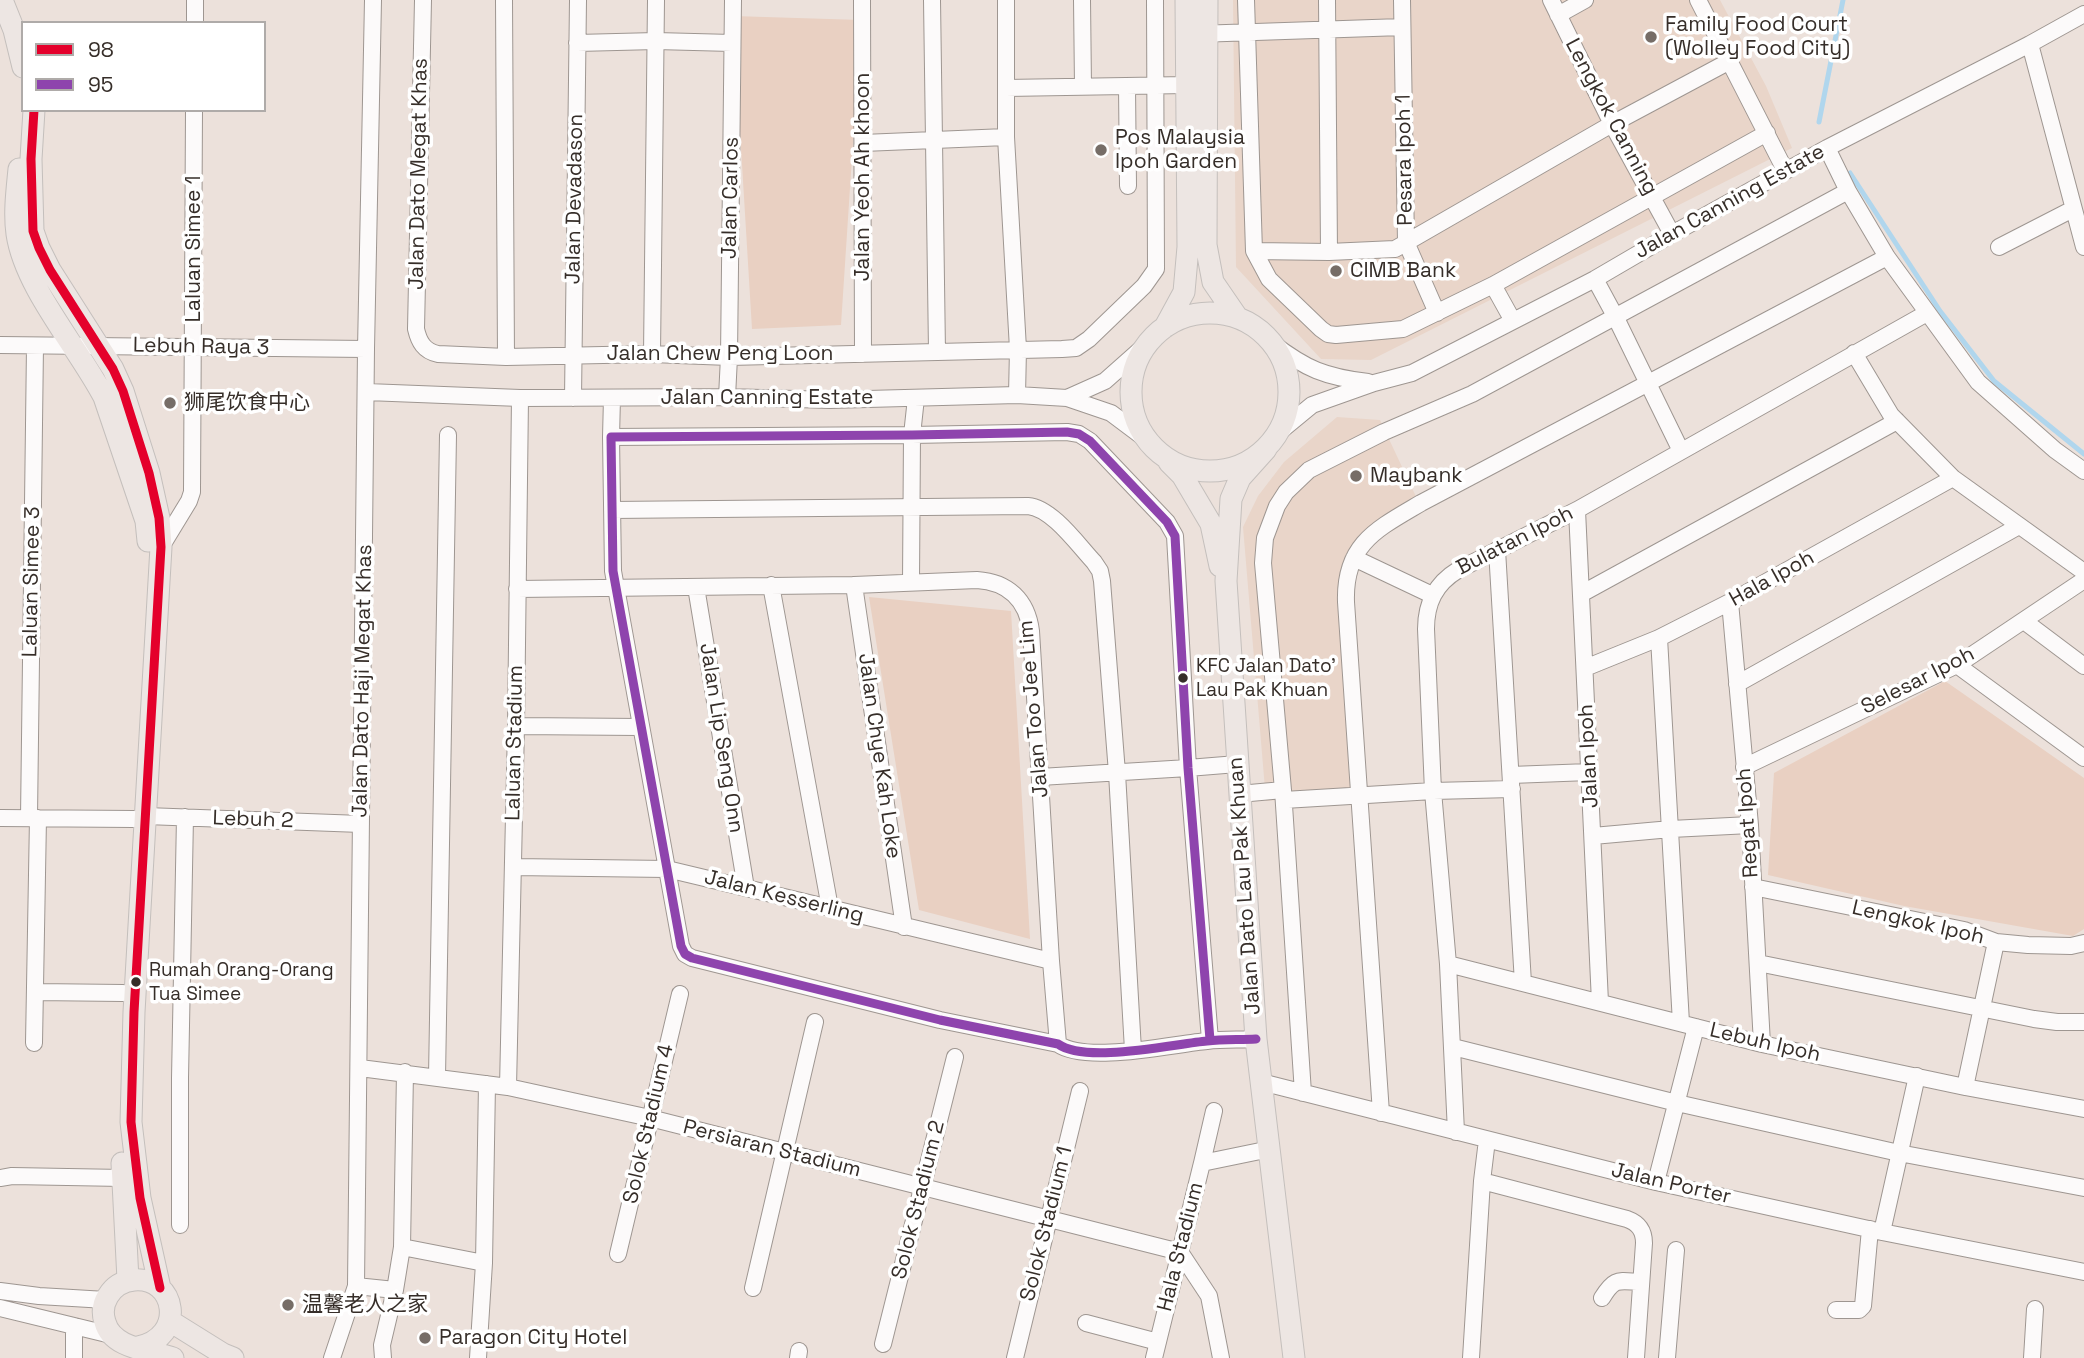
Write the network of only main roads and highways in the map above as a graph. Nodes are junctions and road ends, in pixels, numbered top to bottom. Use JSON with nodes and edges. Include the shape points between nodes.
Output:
{"nodes":[{"id":1,"x":2,"y":0,"type":"edge"},
{"id":2,"x":12,"y":0,"type":"edge"},
{"id":3,"x":1186,"y":0,"type":"edge"},
{"id":4,"x":1207,"y":0,"type":"edge"},
{"id":5,"x":21,"y":22,"type":"edge"},
{"id":6,"x":21,"y":60,"type":"edge"},
{"id":7,"x":23,"y":112,"type":"edge"},
{"id":8,"x":34,"y":112,"type":"edge"},
{"id":9,"x":1237,"y":317,"type":"junction"},
{"id":10,"x":1165,"y":327,"type":"junction"},
{"id":11,"x":1272,"y":441,"type":"junction"},
{"id":12,"x":1154,"y":447,"type":"junction"},
{"id":13,"x":1226,"y":581,"type":"junction"},
{"id":14,"x":140,"y":817,"type":"junction"},
{"id":15,"x":128,"y":1280,"type":"junction"},
{"id":16,"x":160,"y":1288,"type":"junction"},
{"id":17,"x":170,"y":1321,"type":"junction"},
{"id":18,"x":138,"y":1347,"type":"junction"},
{"id":19,"x":173,"y":1358,"type":"edge"},
{"id":20,"x":233,"y":1358,"type":"edge"},
{"id":21,"x":1294,"y":1358,"type":"edge"}],
"edges":[{"from":1,"to":6,"type":"main road"},
{"from":2,"to":5,"type":"main road"},
{"from":3,"to":10,"type":"main road","via":[[1188,247],[1184,292]]},
{"from":4,"to":9,"type":"main road","via":[[1206,245],[1213,282]]},
{"from":7,"to":14,"type":"main road","via":[[16,232],[21,252],[41,295],[103,397],[146,521],[149,569]]},
{"from":8,"to":14,"type":"main road","via":[[33,231],[50,270],[123,391],[159,518],[161,547]]},
{"from":9,"to":10,"type":"main road","via":[[1187,316]]},
{"from":9,"to":11,"type":"main road","via":[[1272,343],[1284,364],[1289,387],[1287,411]]},
{"from":10,"to":12,"type":"main road","via":[[1149,342],[1136,365],[1131,391],[1135,417]]},
{"from":11,"to":12,"type":"main road","via":[[1248,463],[1203,472],[1181,466]]},
{"from":11,"to":13,"type":"main road","name":"Jalan Dato Lau Pak Khuan","via":[[1240,478],[1231,499]]},
{"from":12,"to":13,"type":"main road","name":"Jalan Dato Lau Pak Khuan","via":[[1182,475],[1211,524]]},
{"from":13,"to":21,"type":"main road","name":"Jalan Dato Lau Pak Khuan","via":[[1256,1040]]},
{"from":14,"to":15,"type":"main road","via":[[124,993],[120,1126]]},
{"from":14,"to":16,"type":"main road","via":[[131,1122],[140,1198]]},
{"from":15,"to":16,"type":"main road","via":[[140,1279]]},
{"from":15,"to":18,"type":"main road","via":[[111,1291],[103,1317],[119,1342]]},
{"from":16,"to":17,"type":"main road","via":[[171,1309]]},
{"from":17,"to":18,"type":"main road","via":[[159,1339]]},
{"from":17,"to":20,"type":"main road"},
{"from":18,"to":19,"type":"main road"}]}
